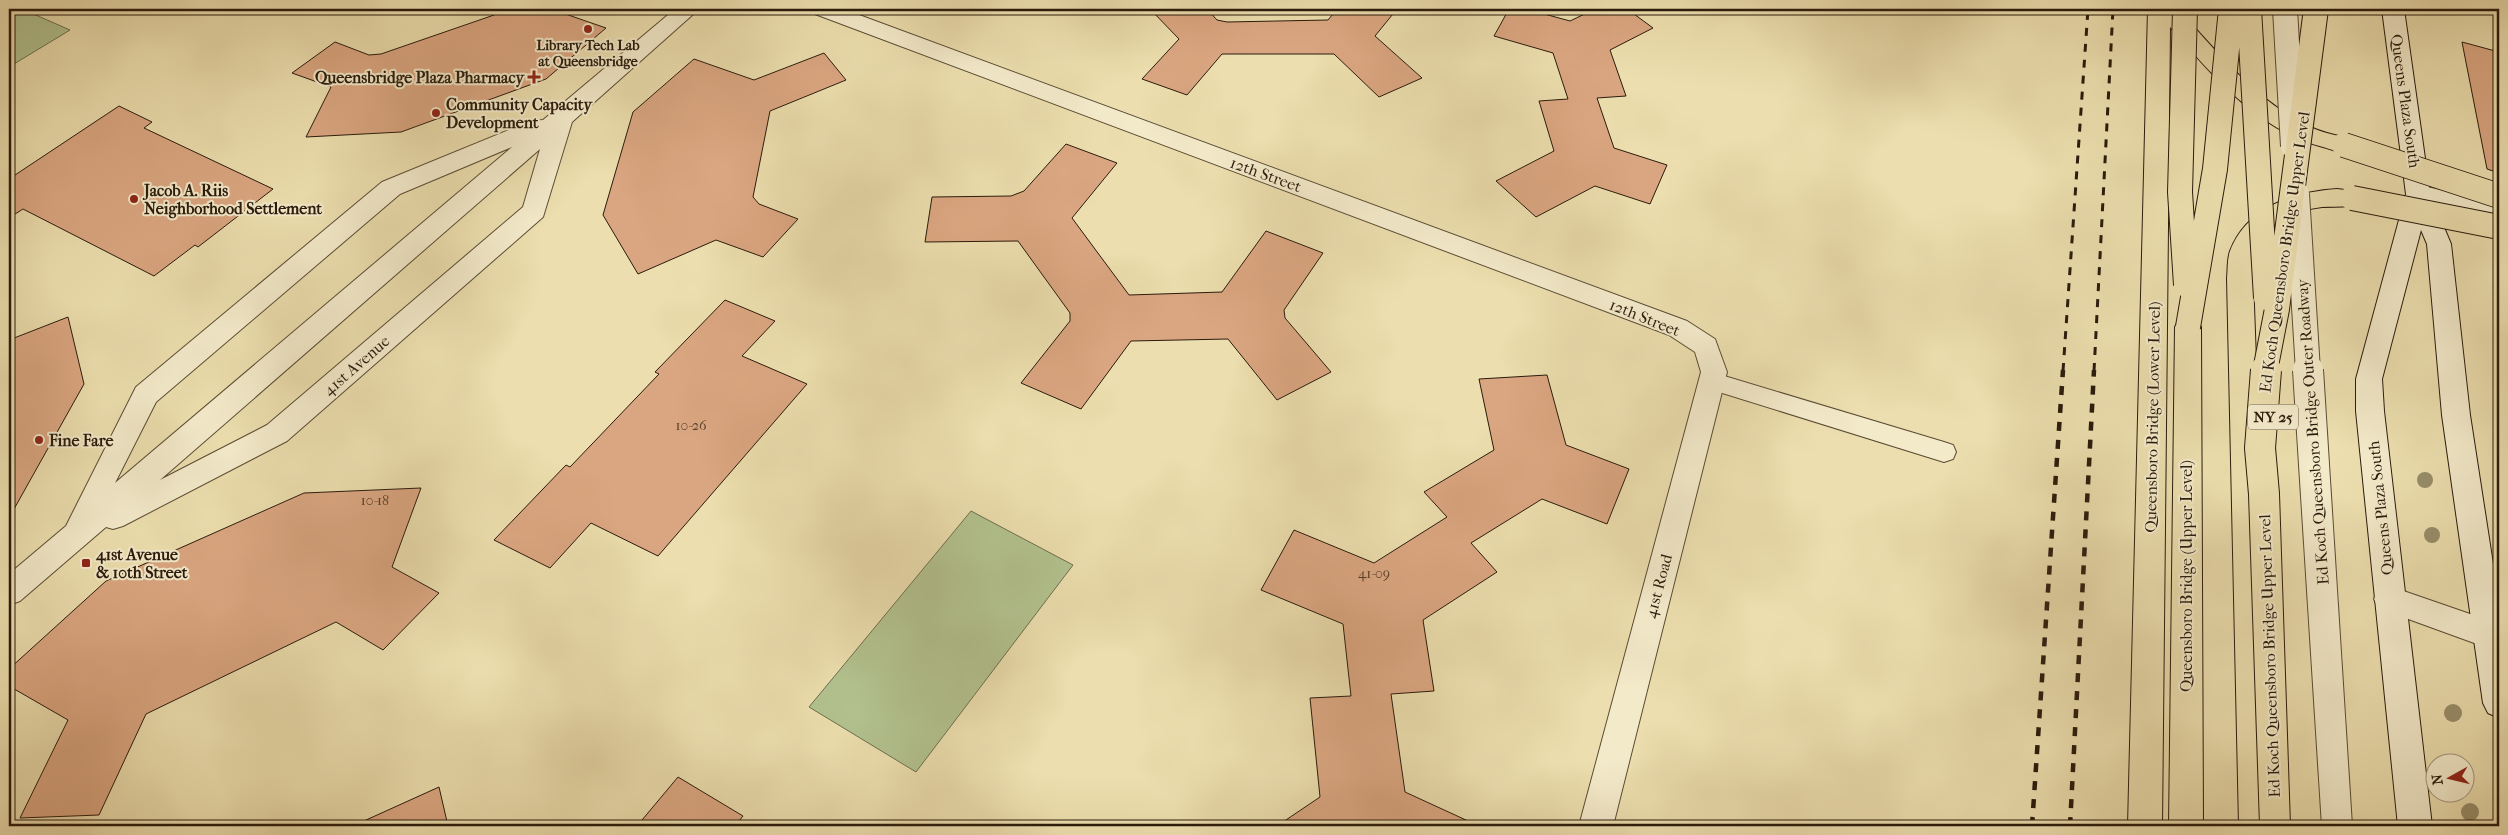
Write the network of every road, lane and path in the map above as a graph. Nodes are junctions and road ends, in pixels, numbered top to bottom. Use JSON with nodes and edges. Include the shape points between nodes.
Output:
{"nodes":[{"id":1,"x":688,"y":9,"type":"edge"},
{"id":2,"x":823,"y":9,"type":"edge"},
{"id":3,"x":2159,"y":9,"type":"edge"},
{"id":4,"x":2166,"y":9,"type":"edge"},
{"id":5,"x":2185,"y":9,"type":"edge"},
{"id":6,"x":2231,"y":9,"type":"edge"},
{"id":7,"x":2249,"y":9,"type":"edge"},
{"id":8,"x":2285,"y":9,"type":"edge"},
{"id":9,"x":2316,"y":9,"type":"edge"},
{"id":10,"x":2393,"y":9,"type":"edge"},
{"id":11,"x":561,"y":118,"type":"junction"},
{"id":12,"x":2418,"y":194,"type":"junction"},
{"id":13,"x":2499,"y":196,"type":"edge"},
{"id":14,"x":2499,"y":212,"type":"edge"},
{"id":15,"x":2499,"y":227,"type":"edge"},
{"id":16,"x":2188,"y":327,"type":"junction"},
{"id":17,"x":1706,"y":346,"type":"joint"},
{"id":18,"x":1711,"y":381,"type":"junction"},
{"id":19,"x":1944,"y":452,"type":"dead end"},
{"id":20,"x":73,"y":538,"type":"junction"},
{"id":21,"x":9,"y":592,"type":"edge"},
{"id":22,"x":2389,"y":599,"type":"junction"},
{"id":23,"x":2494,"y":636,"type":"edge"},
{"id":24,"x":2499,"y":703,"type":"edge"},
{"id":25,"x":1596,"y":826,"type":"edge"},
{"id":26,"x":2145,"y":826,"type":"edge"},
{"id":27,"x":2186,"y":826,"type":"edge"},
{"id":28,"x":2256,"y":826,"type":"edge"},
{"id":29,"x":2275,"y":826,"type":"edge"},
{"id":30,"x":2293,"y":826,"type":"edge"},
{"id":31,"x":2338,"y":826,"type":"edge"},
{"id":32,"x":2414,"y":826,"type":"edge"}],
"edges":[{"from":1,"to":11,"type":"street","name":"41st Avenue"},
{"from":2,"to":17,"type":"street","name":"12th Street","via":[[1678,328]]},
{"from":3,"to":26,"type":"highway","name":"Queensboro Bridge (Lower Level)"},
{"from":4,"to":13,"type":"highway","bridge":true,"via":[[2246,96],[2283,122],[2306,134]]},
{"from":5,"to":16,"type":"highway","bridge":true,"via":[[2180,192]]},
{"from":6,"to":16,"type":"highway","bridge":true,"via":[[2211,206]]},
{"from":7,"to":30,"type":"highway","number":"NY 25","bridge":true},
{"from":8,"to":31,"type":"street","name":"Ed Koch Queensboro Bridge Outer Roadway","bridge":true},
{"from":9,"to":29,"type":"highway","name":"Ed Koch Queensboro Bridge Upper Level","bridge":true,"via":[[2277,309],[2265,373],[2260,448]]},
{"from":10,"to":12,"type":"street","name":"Queens Plaza South"},
{"from":11,"to":20,"type":"street","name":"41st Avenue"},
{"from":11,"to":20,"type":"street","name":"41st Avenue","via":[[391,188],[146,395]]},
{"from":11,"to":20,"type":"street","name":"41st Avenue","via":[[534,211],[277,434]]},
{"from":12,"to":14,"type":"street"},
{"from":12,"to":22,"type":"street","name":"Queens Plaza South","via":[[2370,379],[2370,411]]},
{"from":12,"to":23,"type":"street","name":"Queens Plaza South","via":[[2439,244],[2456,415]]},
{"from":15,"to":28,"type":"highway","bridge":true,"via":[[2352,198],[2313,200],[2275,215],[2247,242],[2241,264]]},
{"from":16,"to":27,"type":"highway","name":"Queensboro Bridge (Upper Level)"},
{"from":17,"to":18,"type":"street","name":"41st Road","via":[[1714,372]]},
{"from":18,"to":19,"type":"lane"},
{"from":18,"to":25,"type":"street","name":"41st Road"},
{"from":20,"to":21,"type":"street","name":"41st Avenue"},
{"from":22,"to":23,"type":"street"},
{"from":22,"to":32,"type":"street","name":"Queens Plaza South"},
{"from":23,"to":24,"type":"street","name":"Queens Plaza South"}]}
